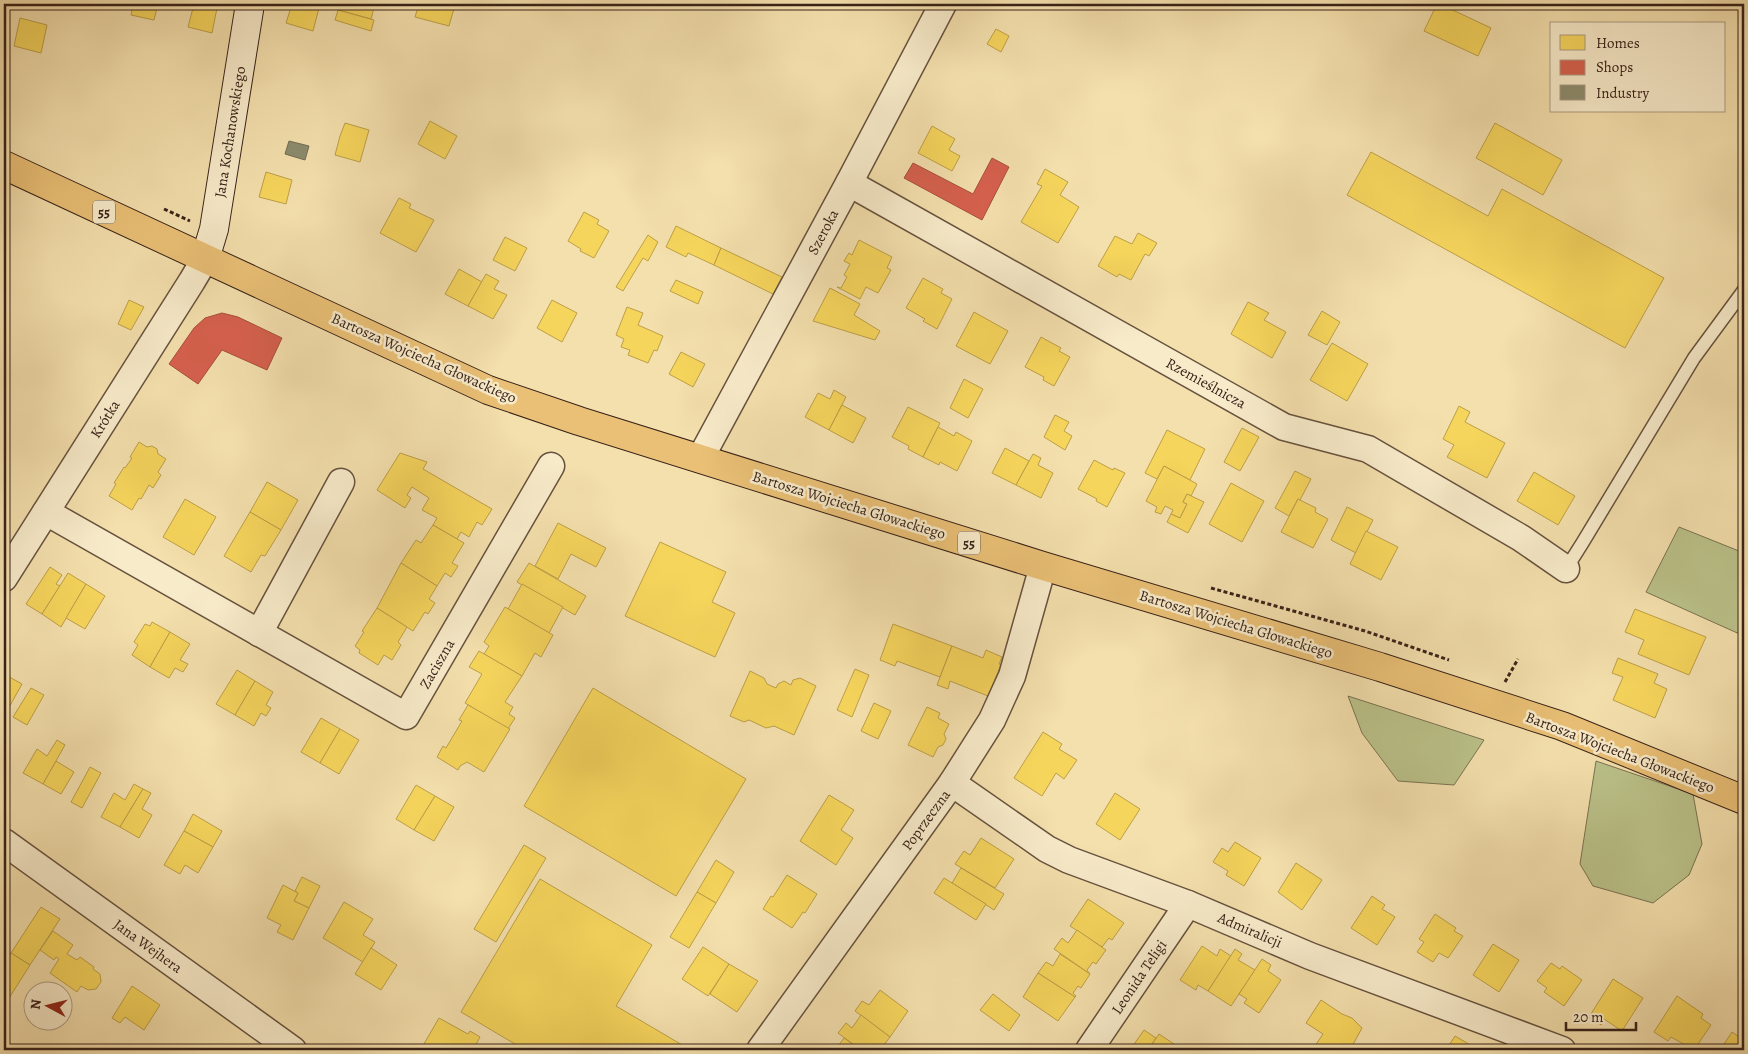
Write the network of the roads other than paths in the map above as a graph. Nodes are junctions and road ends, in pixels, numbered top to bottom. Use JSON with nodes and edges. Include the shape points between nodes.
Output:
{"nodes":[{"id":1,"x":250,"y":4,"type":"edge"},
{"id":2,"x":943,"y":4,"type":"edge"},
{"id":3,"x":4,"y":165,"type":"edge"},
{"id":4,"x":850,"y":183,"type":"junction"},
{"id":5,"x":205,"y":259,"type":"junction"},
{"id":6,"x":1744,"y":290,"type":"edge"},
{"id":7,"x":700,"y":459,"type":"junction"},
{"id":8,"x":551,"y":466,"type":"dead end"},
{"id":9,"x":341,"y":482,"type":"dead end"},
{"id":10,"x":46,"y":512,"type":"junction"},
{"id":11,"x":1043,"y":566,"type":"junction"},
{"id":12,"x":1566,"y":569,"type":"joint"},
{"id":13,"x":4,"y":578,"type":"edge"},
{"id":14,"x":259,"y":634,"type":"junction"},
{"id":15,"x":952,"y":783,"type":"junction"},
{"id":16,"x":1744,"y":800,"type":"edge"},
{"id":17,"x":4,"y":842,"type":"edge"},
{"id":18,"x":1188,"y":904,"type":"junction"},
{"id":19,"x":1553,"y":1049,"type":"edge"},
{"id":20,"x":293,"y":1050,"type":"edge"},
{"id":21,"x":760,"y":1050,"type":"edge"},
{"id":22,"x":1089,"y":1050,"type":"edge"}],
"edges":[{"from":1,"to":5,"type":"street","name":"Jana Kochanowskiego","via":[[214,229]]},
{"from":2,"to":4,"type":"street","name":"Szeroka"},
{"from":3,"to":5,"type":"main road","name":"Bartosza Wojciecha Głowackiego","number":"55"},
{"from":4,"to":7,"type":"street","name":"Szeroka"},
{"from":4,"to":12,"type":"street","name":"Rzemieślnicza","via":[[1284,427],[1368,449],[1522,538]]},
{"from":5,"to":7,"type":"main road","name":"Bartosza Wojciecha Głowackiego","number":"55","via":[[488,390]]},
{"from":5,"to":10,"type":"street","name":"Krótka"},
{"from":6,"to":12,"type":"lane","via":[[1694,358]]},
{"from":7,"to":11,"type":"main road","name":"Bartosza Wojciecha Głowackiego","number":"55"},
{"from":8,"to":14,"type":"street","name":"Zaciszna","via":[[406,716]]},
{"from":9,"to":14,"type":"street"},
{"from":10,"to":13,"type":"street","name":"Krótka"},
{"from":10,"to":14,"type":"street","name":"Zaciszna"},
{"from":11,"to":15,"type":"street","name":"Poprzeczna","via":[[1005,692],[984,734]]},
{"from":11,"to":16,"type":"main road","name":"Bartosza Wojciecha Głowackiego","number":"55","via":[[1562,726]]},
{"from":15,"to":18,"type":"street","name":"Admiralicji","via":[[1069,860]]},
{"from":15,"to":21,"type":"street","name":"Poprzeczna"},
{"from":17,"to":20,"type":"street","name":"Jana Wejhera"},
{"from":18,"to":19,"type":"street","name":"Admiralicji","via":[[1310,956]]},
{"from":18,"to":22,"type":"street","name":"Leonida Teligi"}]}
